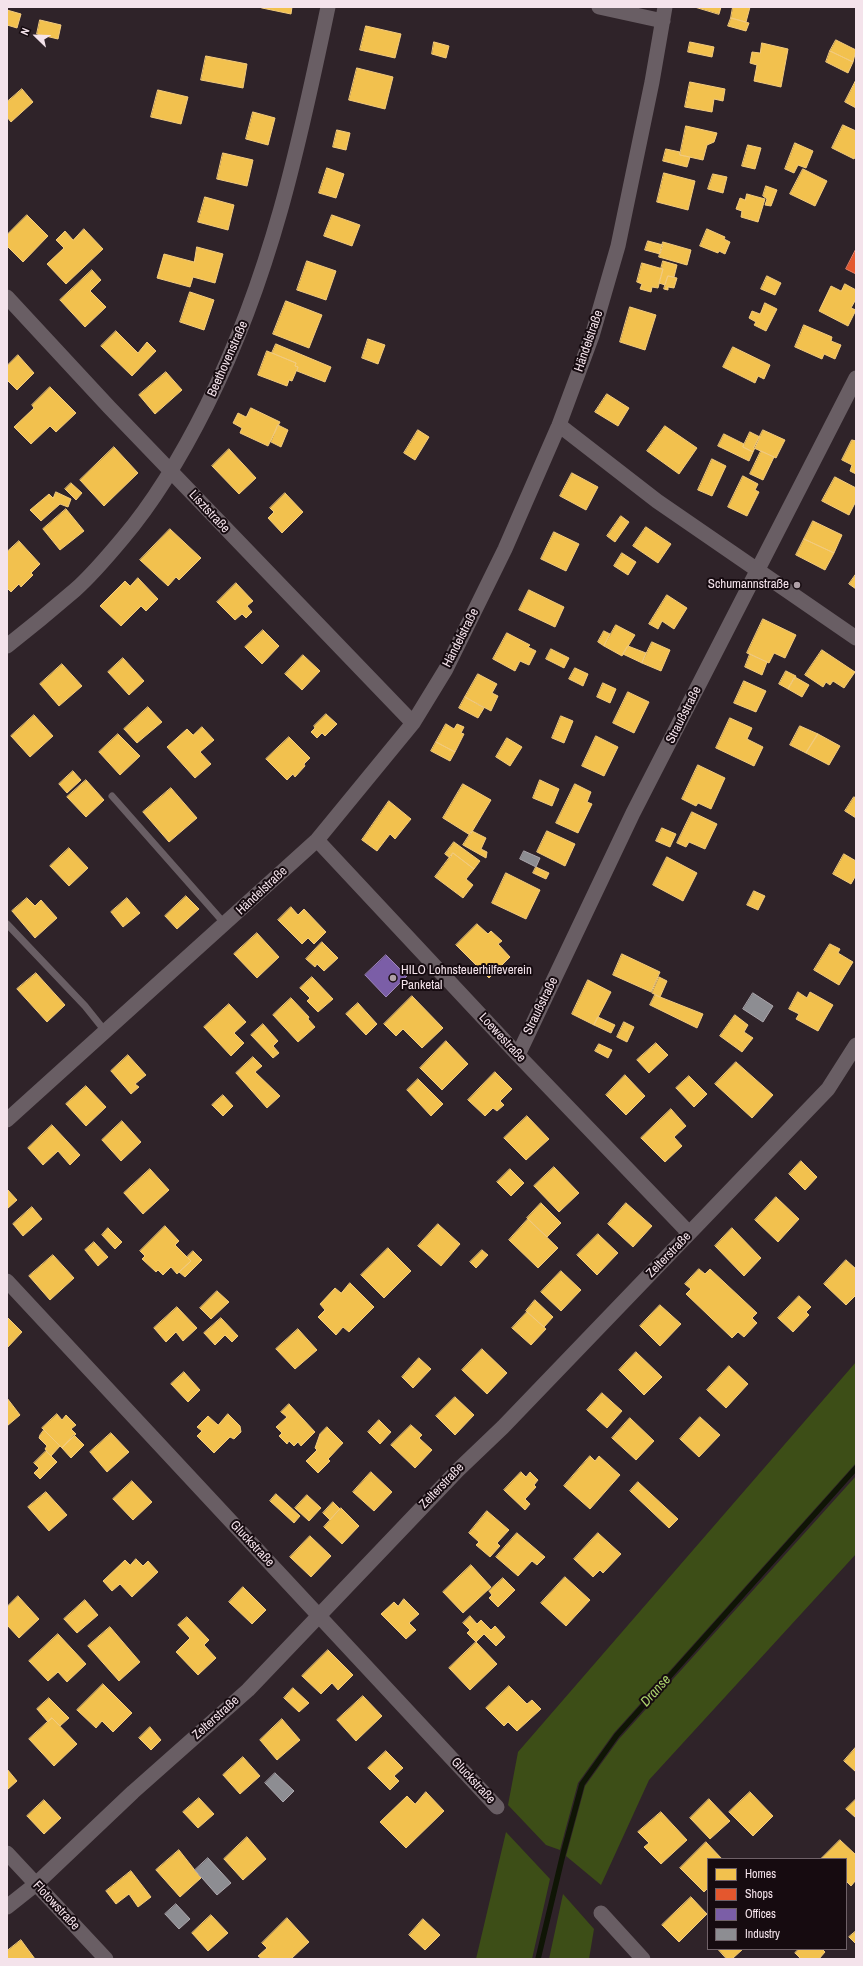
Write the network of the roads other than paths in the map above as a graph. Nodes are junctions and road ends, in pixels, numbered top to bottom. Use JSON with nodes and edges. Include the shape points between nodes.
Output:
{"nodes":[{"id":1,"x":328,"y":7,"type":"edge"},
{"id":2,"x":600,"y":7,"type":"edge"},
{"id":3,"x":664,"y":14,"type":"edge"},
{"id":4,"x":7,"y":297,"type":"edge"},
{"id":5,"x":856,"y":378,"type":"edge"},
{"id":6,"x":559,"y":425,"type":"junction"},
{"id":7,"x":171,"y":471,"type":"junction"},
{"id":8,"x":759,"y":570,"type":"junction"},
{"id":9,"x":856,"y":638,"type":"edge"},
{"id":10,"x":7,"y":646,"type":"edge"},
{"id":11,"x":413,"y":723,"type":"junction"},
{"id":12,"x":112,"y":796,"type":"dead end"},
{"id":13,"x":317,"y":840,"type":"junction"},
{"id":14,"x":7,"y":924,"type":"edge"},
{"id":15,"x":225,"y":924,"type":"junction"},
{"id":16,"x":105,"y":1031,"type":"junction"},
{"id":17,"x":856,"y":1045,"type":"edge"},
{"id":18,"x":518,"y":1055,"type":"junction"},
{"id":19,"x":7,"y":1120,"type":"edge"},
{"id":20,"x":689,"y":1233,"type":"junction"},
{"id":21,"x":7,"y":1281,"type":"edge"},
{"id":22,"x":319,"y":1615,"type":"junction"},
{"id":23,"x":497,"y":1807,"type":"dead end"},
{"id":24,"x":7,"y":1853,"type":"edge"},
{"id":25,"x":36,"y":1884,"type":"junction"},
{"id":26,"x":7,"y":1907,"type":"edge"},
{"id":27,"x":601,"y":1913,"type":"dead end"},
{"id":28,"x":106,"y":1959,"type":"edge"},
{"id":29,"x":643,"y":1959,"type":"edge"}],
"edges":[{"from":1,"to":7,"type":"street","name":"Beethovenstraße","via":[[295,160],[259,284],[230,358],[196,428]]},
{"from":2,"to":3,"type":"street"},
{"from":3,"to":6,"type":"street","name":"Händelstraße","via":[[618,246],[592,336]]},
{"from":4,"to":7,"type":"street","name":"Lisztstraße"},
{"from":5,"to":8,"type":"street","name":"Straußstraße"},
{"from":6,"to":8,"type":"street","via":[[657,501]]},
{"from":6,"to":11,"type":"street","name":"Händelstraße","via":[[505,549],[446,669]]},
{"from":7,"to":10,"type":"street","name":"Beethovenstraße","via":[[124,537],[77,589]]},
{"from":7,"to":11,"type":"street","name":"Lisztstraße"},
{"from":8,"to":9,"type":"street"},
{"from":8,"to":18,"type":"street","name":"Straußstraße","via":[[633,813]]},
{"from":11,"to":13,"type":"street","name":"Händelstraße"},
{"from":12,"to":15,"type":"lane"},
{"from":13,"to":15,"type":"street","name":"Händelstraße"},
{"from":13,"to":18,"type":"street","name":"Loewestraße"},
{"from":14,"to":16,"type":"lane"},
{"from":15,"to":16,"type":"street","name":"Händelstraße"},
{"from":16,"to":19,"type":"street","name":"Händelstraße"},
{"from":17,"to":20,"type":"street","name":"Zelterstraße","via":[[828,1089]]},
{"from":18,"to":20,"type":"street","name":"Loewestraße"},
{"from":20,"to":22,"type":"street","name":"Zelterstraße"},
{"from":21,"to":22,"type":"street","name":"Gluckstraße"},
{"from":22,"to":23,"type":"street","name":"Gluckstraße"},
{"from":22,"to":25,"type":"street","name":"Zelterstraße","via":[[248,1690],[133,1792]]},
{"from":24,"to":25,"type":"street","name":"Flotowstraße"},
{"from":25,"to":26,"type":"street","name":"Zelterstraße"},
{"from":25,"to":28,"type":"street","name":"Flotowstraße"},
{"from":27,"to":29,"type":"street"}]}
